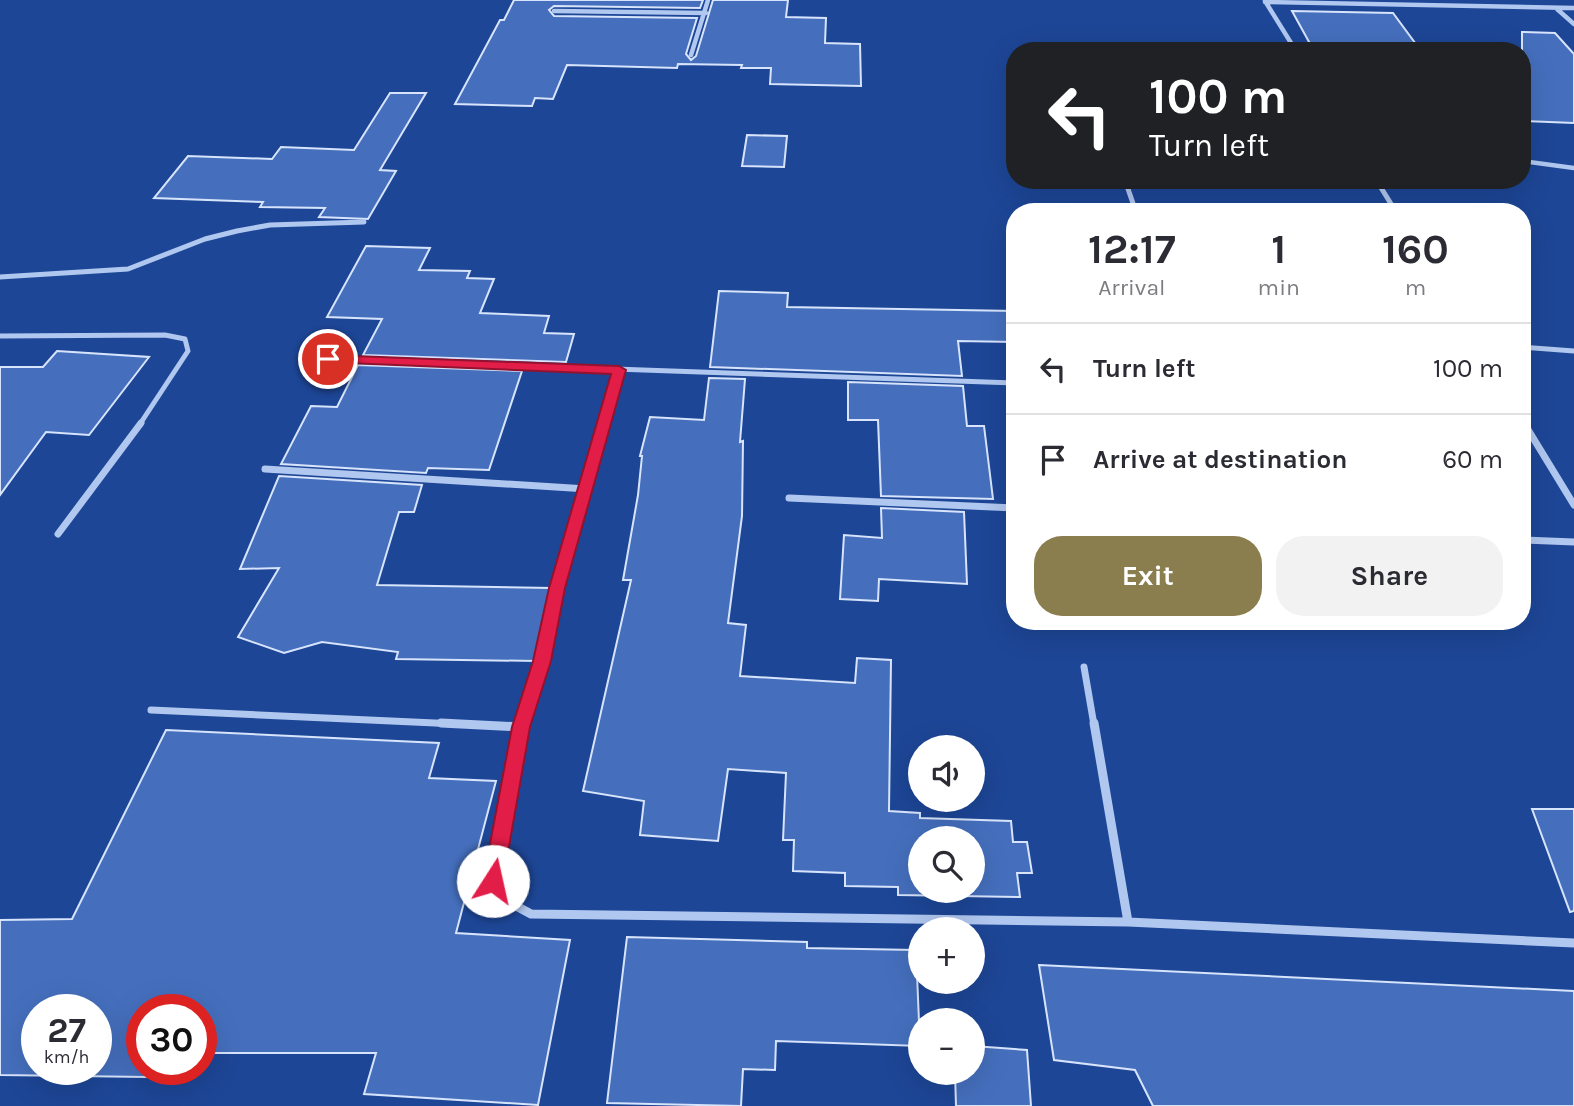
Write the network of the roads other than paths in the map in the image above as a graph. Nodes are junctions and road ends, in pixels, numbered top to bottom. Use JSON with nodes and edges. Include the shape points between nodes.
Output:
{"nodes":[{"id":1,"x":708,"y":0,"type":"edge"},
{"id":2,"x":1265,"y":1,"type":"edge"},
{"id":3,"x":1573,"y":4,"type":"edge"},
{"id":4,"x":1556,"y":8,"type":"junction"},
{"id":5,"x":554,"y":11,"type":"dead end"},
{"id":6,"x":706,"y":13,"type":"junction"},
{"id":7,"x":1574,"y":24,"type":"edge"},
{"id":8,"x":1290,"y":42,"type":"edge"},
{"id":9,"x":691,"y":55,"type":"dead end"},
{"id":10,"x":1531,"y":162,"type":"edge"},
{"id":11,"x":1574,"y":168,"type":"edge"},
{"id":12,"x":364,"y":222,"type":"dead end"},
{"id":13,"x":0,"y":277,"type":"edge"},
{"id":14,"x":0,"y":337,"type":"edge"},
{"id":15,"x":1531,"y":348,"type":"edge"},
{"id":16,"x":1574,"y":351,"type":"edge"},
{"id":17,"x":328,"y":359,"type":"dead end"},
{"id":18,"x":619,"y":370,"type":"junction"},
{"id":19,"x":1006,"y":383,"type":"edge"},
{"id":20,"x":1531,"y":435,"type":"edge"},
{"id":21,"x":265,"y":469,"type":"dead end"},
{"id":22,"x":587,"y":489,"type":"junction"},
{"id":23,"x":789,"y":498,"type":"dead end"},
{"id":24,"x":1574,"y":505,"type":"edge"},
{"id":25,"x":1006,"y":508,"type":"edge"},
{"id":26,"x":58,"y":534,"type":"dead end"},
{"id":27,"x":1531,"y":540,"type":"edge"},
{"id":28,"x":1574,"y":542,"type":"edge"},
{"id":29,"x":1084,"y":667,"type":"dead end"},
{"id":30,"x":151,"y":710,"type":"dead end"},
{"id":31,"x":521,"y":727,"type":"junction"},
{"id":32,"x":1129,"y":922,"type":"junction"},
{"id":33,"x":1574,"y":943,"type":"edge"}],
"edges":[{"from":1,"to":6,"type":"street"},
{"from":2,"to":4,"type":"street"},
{"from":2,"to":8,"type":"street"},
{"from":3,"to":4,"type":"street"},
{"from":4,"to":7,"type":"street"},
{"from":5,"to":6,"type":"street"},
{"from":6,"to":9,"type":"street"},
{"from":10,"to":11,"type":"street"},
{"from":12,"to":13,"type":"street","via":[[270,225],[237,231],[128,269]]},
{"from":14,"to":26,"type":"street","via":[[165,335],[185,339],[188,351],[144,419]]},
{"from":15,"to":16,"type":"street"},
{"from":17,"to":18,"type":"street"},
{"from":18,"to":19,"type":"street"},
{"from":18,"to":22,"type":"street"},
{"from":20,"to":24,"type":"street"},
{"from":21,"to":22,"type":"street"},
{"from":22,"to":31,"type":"street"},
{"from":23,"to":25,"type":"street"},
{"from":27,"to":28,"type":"street"},
{"from":29,"to":32,"type":"street"},
{"from":30,"to":31,"type":"street"},
{"from":31,"to":32,"type":"street","via":[[493,881],[505,900],[531,914]]},
{"from":32,"to":33,"type":"street"}]}
